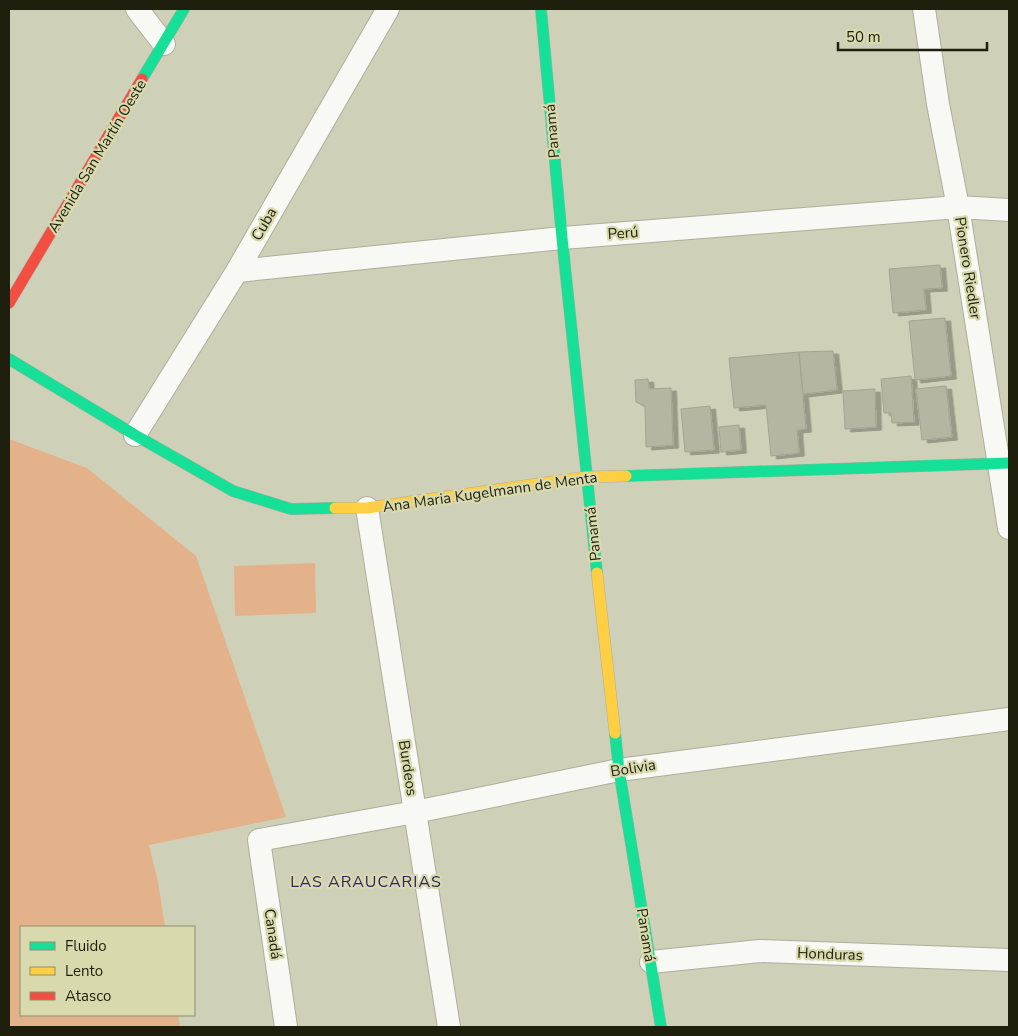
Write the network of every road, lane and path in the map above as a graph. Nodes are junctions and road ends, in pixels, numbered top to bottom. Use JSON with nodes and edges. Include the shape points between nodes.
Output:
{"nodes":[{"id":1,"x":137,"y":9,"type":"edge"},
{"id":2,"x":184,"y":9,"type":"edge"},
{"id":3,"x":388,"y":9,"type":"edge"},
{"id":4,"x":541,"y":9,"type":"edge"},
{"id":5,"x":924,"y":9,"type":"edge"},
{"id":6,"x":164,"y":44,"type":"junction"},
{"id":7,"x":958,"y":207,"type":"junction"},
{"id":8,"x":1009,"y":210,"type":"edge"},
{"id":9,"x":562,"y":238,"type":"junction"},
{"id":10,"x":237,"y":271,"type":"junction"},
{"id":11,"x":9,"y":303,"type":"edge"},
{"id":12,"x":9,"y":359,"type":"edge"},
{"id":13,"x":135,"y":435,"type":"junction"},
{"id":14,"x":1004,"y":463,"type":"edge"},
{"id":15,"x":586,"y":476,"type":"junction"},
{"id":16,"x":367,"y":508,"type":"junction"},
{"id":17,"x":1009,"y":528,"type":"edge"},
{"id":18,"x":1009,"y":719,"type":"edge"},
{"id":19,"x":619,"y":770,"type":"junction"},
{"id":20,"x":415,"y":812,"type":"junction"},
{"id":21,"x":260,"y":840,"type":"joint"},
{"id":22,"x":1009,"y":960,"type":"edge"},
{"id":23,"x":651,"y":962,"type":"junction"},
{"id":24,"x":286,"y":1027,"type":"edge"},
{"id":25,"x":449,"y":1027,"type":"edge"},
{"id":26,"x":661,"y":1027,"type":"edge"}],
"edges":[{"from":1,"to":6,"type":"street"},
{"from":2,"to":6,"type":"street","name":"Avenida San Martín Oeste"},
{"from":3,"to":10,"type":"street","name":"Cuba"},
{"from":4,"to":9,"type":"street","name":"Panamá"},
{"from":5,"to":7,"type":"street","name":"Pionero Riedler"},
{"from":6,"to":11,"type":"street","name":"Avenida San Martín Oeste"},
{"from":7,"to":8,"type":"street","name":"Perú"},
{"from":7,"to":9,"type":"street","name":"Perú"},
{"from":7,"to":14,"type":"street","name":"Pionero Riedler"},
{"from":9,"to":10,"type":"street","name":"Perú"},
{"from":9,"to":15,"type":"street","name":"Panamá"},
{"from":10,"to":13,"type":"street","name":"Cuba"},
{"from":12,"to":13,"type":"street","name":"Ana Maria Kugelmann de Menta"},
{"from":13,"to":16,"type":"street","name":"Ana Maria Kugelmann de Menta","via":[[233,492],[291,510]]},
{"from":14,"to":15,"type":"street","name":"Ana Maria Kugelmann de Menta"},
{"from":14,"to":17,"type":"street","name":"Pionero Riedler"},
{"from":15,"to":16,"type":"street","name":"Ana Maria Kugelmann de Menta"},
{"from":15,"to":19,"type":"street","name":"Panamá"},
{"from":16,"to":20,"type":"street","name":"Burdeos"},
{"from":18,"to":19,"type":"street","name":"Bolivia"},
{"from":19,"to":20,"type":"street","name":"Bolivia"},
{"from":19,"to":23,"type":"street","name":"Panamá"},
{"from":20,"to":21,"type":"street","name":"Bolivia"},
{"from":20,"to":25,"type":"street","name":"Burdeos"},
{"from":21,"to":24,"type":"street","name":"Canadá"},
{"from":22,"to":23,"type":"street","name":"Honduras","via":[[760,951]]},
{"from":23,"to":26,"type":"street","name":"Panamá"}]}
